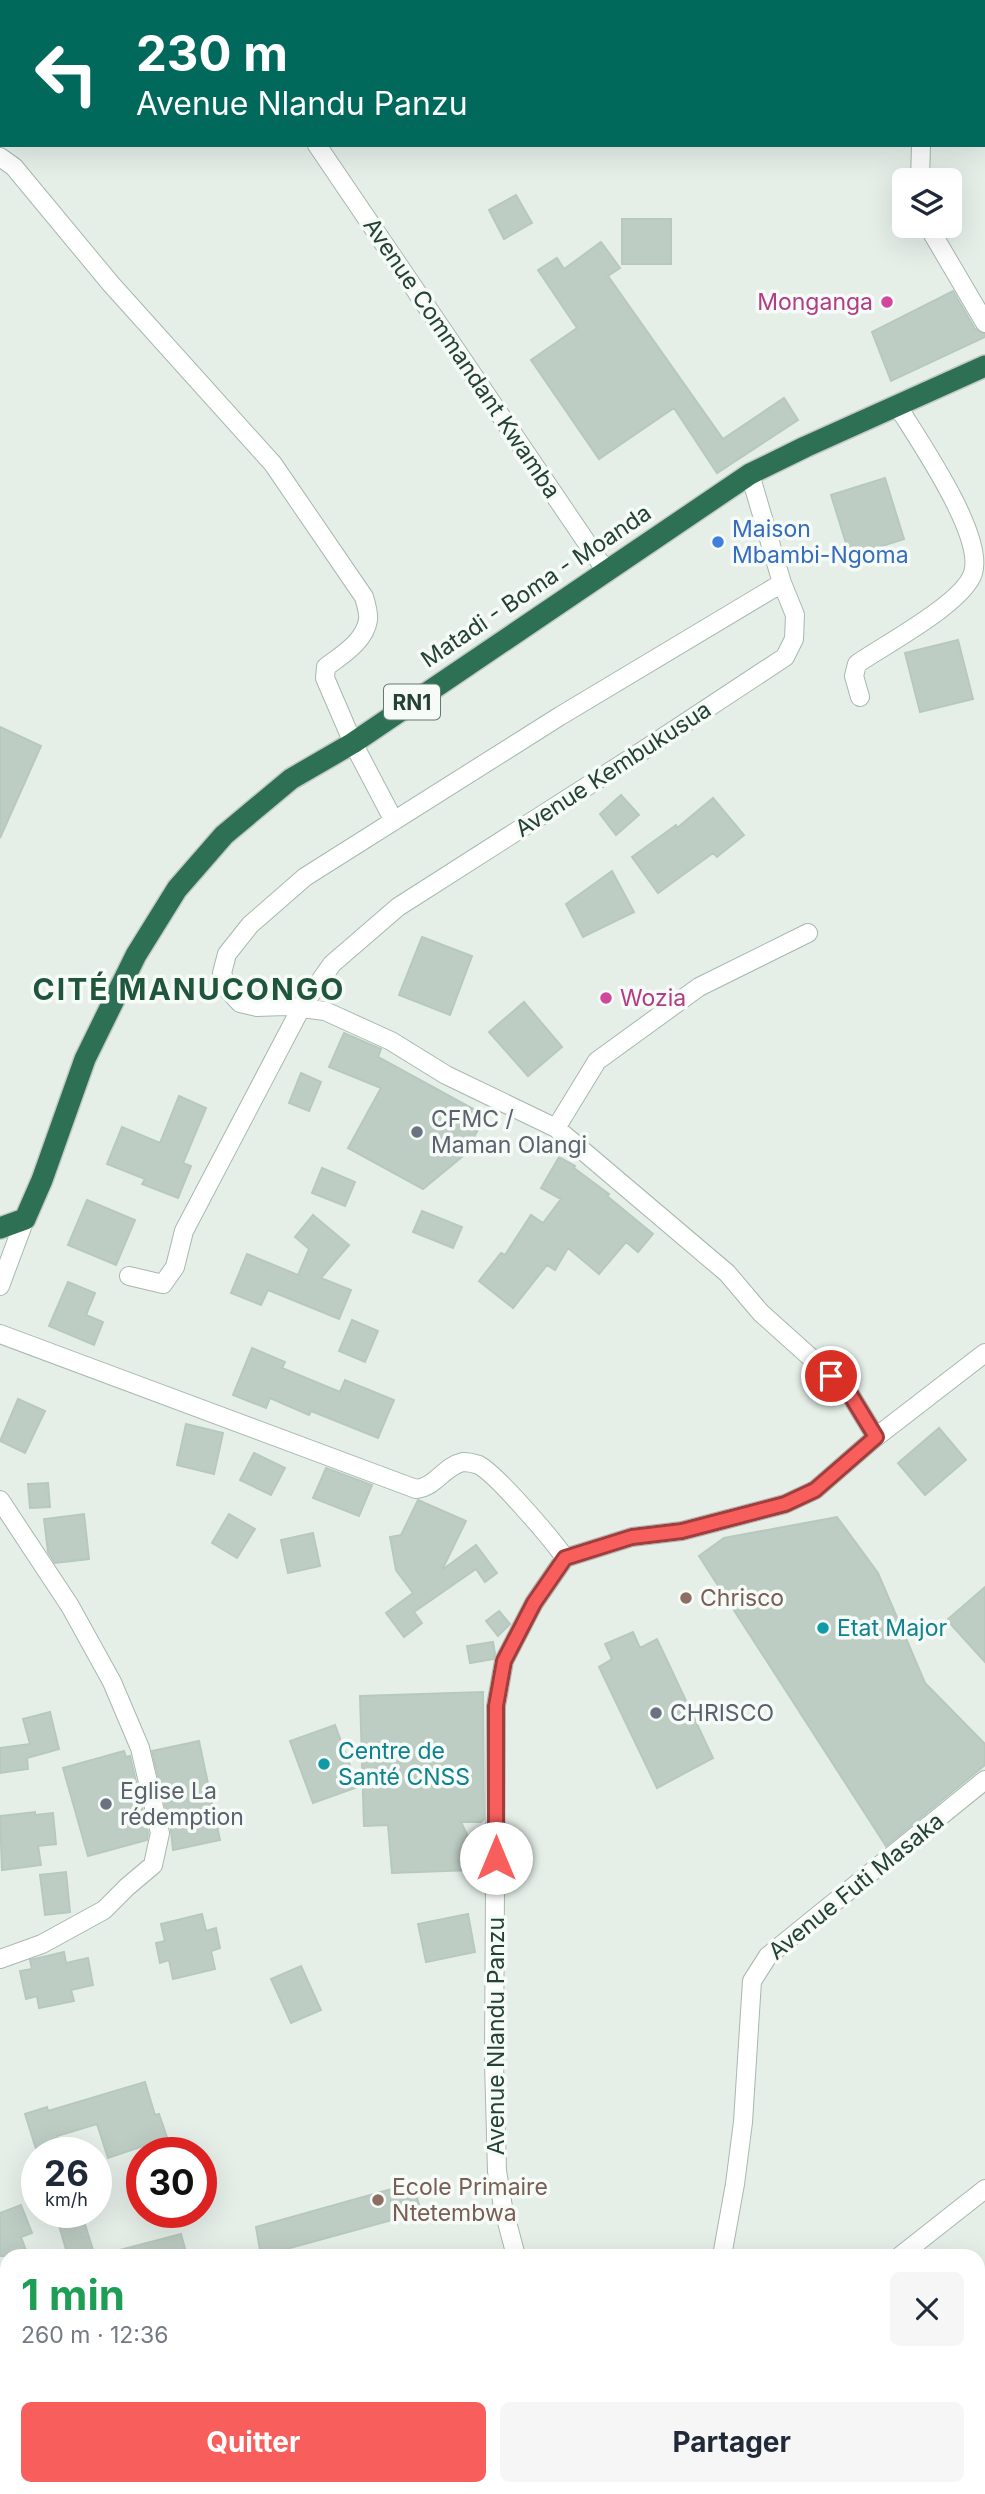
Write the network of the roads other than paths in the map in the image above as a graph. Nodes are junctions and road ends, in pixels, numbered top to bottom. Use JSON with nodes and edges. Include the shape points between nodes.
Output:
{"nodes":[{"id":1,"x":318,"y":147,"type":"edge"},
{"id":2,"x":921,"y":147,"type":"edge"},
{"id":3,"x":0,"y":157,"type":"edge"},
{"id":4,"x":920,"y":168,"type":"edge"},
{"id":5,"x":935,"y":238,"type":"edge"},
{"id":6,"x":985,"y":323,"type":"edge"},
{"id":7,"x":985,"y":366,"type":"edge"},
{"id":8,"x":897,"y":405,"type":"junction"},
{"id":9,"x":750,"y":474,"type":"junction"},
{"id":10,"x":606,"y":571,"type":"junction"},
{"id":11,"x":985,"y":581,"type":"edge"},
{"id":12,"x":782,"y":583,"type":"junction"},
{"id":13,"x":963,"y":588,"type":"junction"},
{"id":14,"x":860,"y":697,"type":"dead end"},
{"id":15,"x":353,"y":743,"type":"junction"},
{"id":16,"x":394,"y":821,"type":"junction"},
{"id":17,"x":808,"y":933,"type":"dead end"},
{"id":18,"x":301,"y":1008,"type":"junction"},
{"id":19,"x":556,"y":1128,"type":"junction"},
{"id":20,"x":25,"y":1219,"type":"junction"},
{"id":21,"x":0,"y":1228,"type":"edge"},
{"id":22,"x":129,"y":1276,"type":"dead end"},
{"id":23,"x":0,"y":1286,"type":"edge"},
{"id":24,"x":0,"y":1334,"type":"edge"},
{"id":25,"x":985,"y":1353,"type":"edge"},
{"id":26,"x":876,"y":1437,"type":"junction"},
{"id":27,"x":0,"y":1500,"type":"edge"},
{"id":28,"x":565,"y":1558,"type":"junction"},
{"id":29,"x":985,"y":1780,"type":"edge"},
{"id":30,"x":0,"y":1959,"type":"edge"},
{"id":31,"x":985,"y":2189,"type":"edge"},
{"id":32,"x":514,"y":2249,"type":"edge"},
{"id":33,"x":723,"y":2249,"type":"edge"},
{"id":34,"x":909,"y":2249,"type":"edge"}],
"edges":[{"from":1,"to":10,"type":"street","name":"Avenue Commandant Kwamba"},
{"from":2,"to":4,"type":"street"},
{"from":3,"to":15,"type":"street","via":[[14,167],[111,284],[274,464],[364,597],[369,618],[364,633],[326,667],[326,678]]},
{"from":5,"to":6,"type":"street"},
{"from":7,"to":8,"type":"highway","name":"Matadi - Boma - Moanda","number":"RN1"},
{"from":8,"to":9,"type":"highway","name":"Matadi - Boma - Moanda","number":"RN1"},
{"from":8,"to":13,"type":"street","via":[[953,494],[965,527],[974,554],[973,573]]},
{"from":9,"to":10,"type":"highway","name":"Matadi - Boma - Moanda","number":"RN1"},
{"from":9,"to":12,"type":"street","name":"Avenue Kembukusua"},
{"from":10,"to":15,"type":"highway","name":"Matadi - Boma - Moanda","number":"RN1"},
{"from":11,"to":13,"type":"street"},
{"from":12,"to":16,"type":"street"},
{"from":12,"to":18,"type":"street","name":"Avenue Kembukusua","via":[[795,615],[794,639],[785,657],[398,907],[332,964]]},
{"from":13,"to":14,"type":"street","via":[[937,613],[857,664],[854,676]]},
{"from":15,"to":16,"type":"street"},
{"from":15,"to":20,"type":"highway","name":"Matadi - Boma - Moanda","number":"RN1","via":[[291,779],[224,835],[177,889],[135,955],[85,1059]]},
{"from":16,"to":18,"type":"street","via":[[305,877],[250,925],[227,954],[222,973],[228,990],[240,1003]]},
{"from":17,"to":19,"type":"street","via":[[699,987],[597,1061]]},
{"from":18,"to":19,"type":"street","via":[[325,1011],[351,1022]]},
{"from":18,"to":22,"type":"street","name":"Avenue Kembukusua","via":[[184,1231],[175,1267],[163,1284]]},
{"from":19,"to":26,"type":"street","via":[[727,1273],[761,1313],[848,1391]]},
{"from":20,"to":21,"type":"highway"},
{"from":20,"to":23,"type":"street"},
{"from":24,"to":28,"type":"street","via":[[416,1489],[426,1488],[464,1462],[478,1465]]},
{"from":25,"to":26,"type":"street"},
{"from":26,"to":28,"type":"street","via":[[815,1490],[785,1504],[682,1531],[632,1537]]},
{"from":27,"to":30,"type":"street","via":[[70,1606],[112,1682],[140,1748],[160,1833],[153,1865],[104,1910],[42,1944]]},
{"from":28,"to":32,"type":"street","name":"Avenue Nlandu Panzu","via":[[534,1603],[504,1661],[496,1706],[497,2157]]},
{"from":29,"to":33,"type":"street","name":"Avenue Futi Masaka","via":[[768,1956],[752,1981],[743,2122]]},
{"from":31,"to":34,"type":"street"}]}
